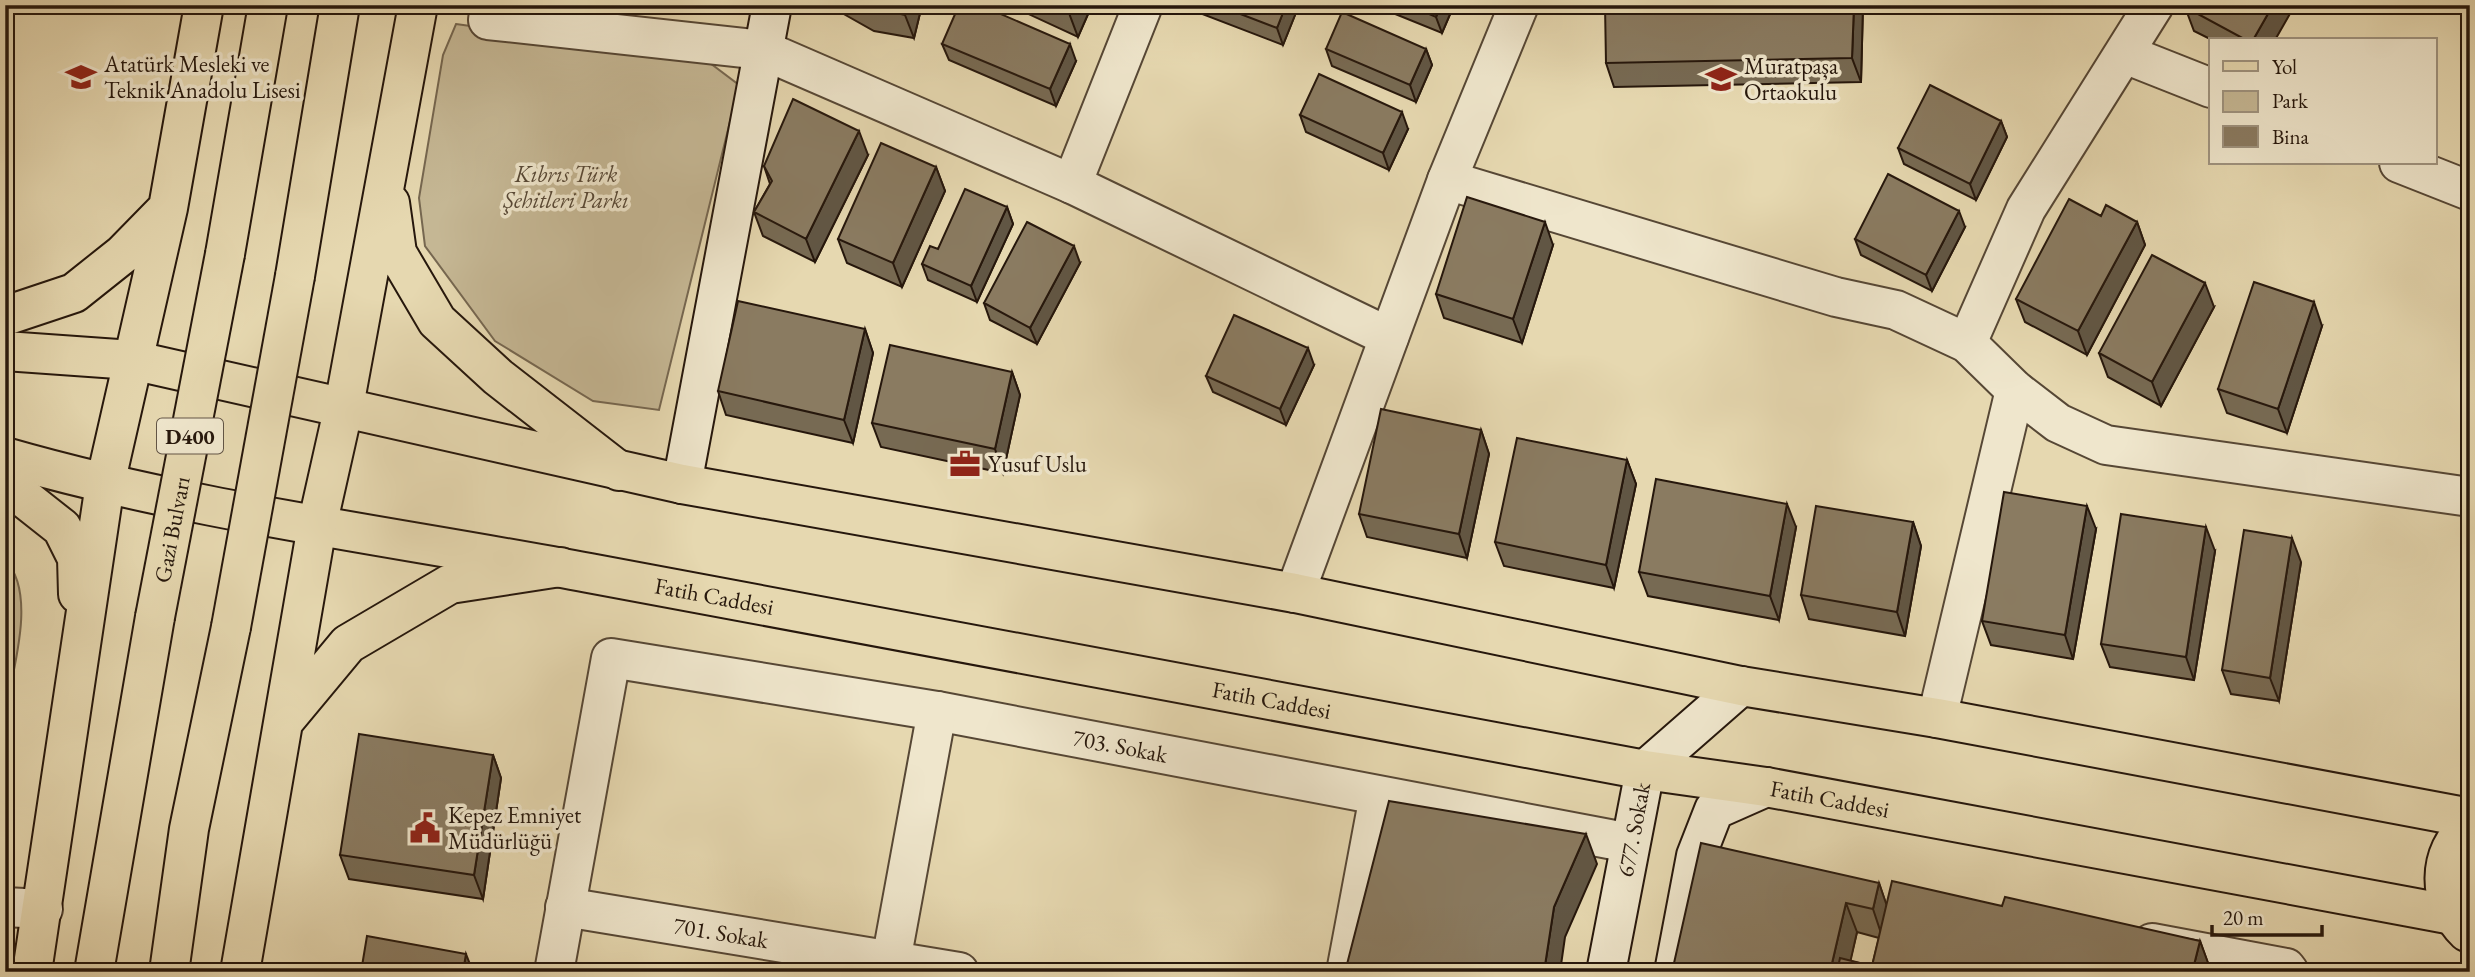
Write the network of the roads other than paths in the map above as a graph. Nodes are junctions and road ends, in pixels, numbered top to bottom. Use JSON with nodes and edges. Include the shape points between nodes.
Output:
{"nodes":[{"id":1,"x":204,"y":5,"type":"edge"},
{"id":2,"x":268,"y":5,"type":"edge"},
{"id":3,"x":340,"y":5,"type":"edge"},
{"id":4,"x":418,"y":5,"type":"edge"},
{"id":5,"x":490,"y":5,"type":"edge"},
{"id":6,"x":772,"y":5,"type":"edge"},
{"id":7,"x":1143,"y":5,"type":"edge"},
{"id":8,"x":1519,"y":5,"type":"edge"},
{"id":9,"x":2154,"y":5,"type":"edge"},
{"id":10,"x":763,"y":51,"type":"junction"},
{"id":11,"x":2125,"y":54,"type":"junction"},
{"id":12,"x":2209,"y":87,"type":"edge"},
{"id":13,"x":2402,"y":164,"type":"edge"},
{"id":14,"x":386,"y":179,"type":"junction"},
{"id":15,"x":1447,"y":180,"type":"junction"},
{"id":16,"x":1072,"y":184,"type":"junction"},
{"id":17,"x":2470,"y":191,"type":"edge"},
{"id":18,"x":168,"y":208,"type":"junction"},
{"id":19,"x":5,"y":316,"type":"edge"},
{"id":20,"x":1389,"y":337,"type":"junction"},
{"id":21,"x":1967,"y":343,"type":"junction"},
{"id":22,"x":5,"y":351,"type":"edge"},
{"id":23,"x":132,"y":360,"type":"junction"},
{"id":24,"x":2014,"y":390,"type":"junction"},
{"id":25,"x":344,"y":406,"type":"junction"},
{"id":26,"x":5,"y":457,"type":"edge"},
{"id":27,"x":619,"y":471,"type":"junction"},
{"id":28,"x":5,"y":483,"type":"edge"},
{"id":29,"x":98,"y":483,"type":"junction"},
{"id":30,"x":681,"y":484,"type":"junction"},
{"id":31,"x":2470,"y":497,"type":"edge"},
{"id":32,"x":317,"y":526,"type":"junction"},
{"id":33,"x":560,"y":567,"type":"junction"},
{"id":34,"x":1295,"y":593,"type":"junction"},
{"id":35,"x":79,"y":668,"type":"junction"},
{"id":36,"x":1741,"y":686,"type":"junction"},
{"id":37,"x":937,"y":710,"type":"junction"},
{"id":38,"x":1937,"y":718,"type":"junction"},
{"id":39,"x":282,"y":723,"type":"junction"},
{"id":40,"x":1645,"y":769,"type":"junction"},
{"id":41,"x":1766,"y":787,"type":"junction"},
{"id":42,"x":1379,"y":796,"type":"junction"},
{"id":43,"x":2470,"y":818,"type":"edge"},
{"id":44,"x":2470,"y":826,"type":"edge"},
{"id":45,"x":1630,"y":843,"type":"junction"},
{"id":46,"x":1696,"y":856,"type":"junction"},
{"id":47,"x":1737,"y":864,"type":"edge"},
{"id":48,"x":5,"y":907,"type":"edge"},
{"id":49,"x":565,"y":907,"type":"junction"},
{"id":50,"x":43,"y":909,"type":"junction"},
{"id":51,"x":2461,"y":924,"type":"edge"},
{"id":52,"x":2121,"y":937,"type":"edge"},
{"id":53,"x":890,"y":966,"type":"edge"},
{"id":54,"x":32,"y":972,"type":"edge"},
{"id":55,"x":94,"y":972,"type":"edge"},
{"id":56,"x":169,"y":972,"type":"edge"},
{"id":57,"x":240,"y":972,"type":"edge"},
{"id":58,"x":554,"y":972,"type":"edge"},
{"id":59,"x":959,"y":972,"type":"edge"},
{"id":60,"x":1346,"y":972,"type":"edge"},
{"id":61,"x":1606,"y":972,"type":"edge"},
{"id":62,"x":1674,"y":972,"type":"edge"},
{"id":63,"x":2289,"y":972,"type":"edge"}],
"edges":[{"from":1,"to":18,"type":"main road"},
{"from":2,"to":55,"type":"main road","name":"Gazi Bulvarı","number":"D400","bridge":true},
{"from":3,"to":56,"type":"main road","bridge":true,"via":[[231,627],[189,829]]},
{"from":4,"to":14,"type":"main road"},
{"from":5,"to":10,"type":"street","via":[[488,20]]},
{"from":6,"to":10,"type":"street"},
{"from":7,"to":16,"type":"street"},
{"from":8,"to":15,"type":"street"},
{"from":9,"to":11,"type":"street"},
{"from":10,"to":16,"type":"street"},
{"from":10,"to":30,"type":"street"},
{"from":11,"to":12,"type":"street"},
{"from":11,"to":21,"type":"street","via":[[2026,209]]},
{"from":13,"to":17,"type":"street"},
{"from":14,"to":25,"type":"main road"},
{"from":14,"to":27,"type":"main road","via":[[397,253],[437,321],[498,377]]},
{"from":15,"to":20,"type":"street"},
{"from":15,"to":21,"type":"street","via":[[1836,297],[1896,310]]},
{"from":16,"to":20,"type":"street"},
{"from":18,"to":19,"type":"main road","via":[[123,254],[74,292]]},
{"from":18,"to":23,"type":"main road"},
{"from":20,"to":34,"type":"street"},
{"from":21,"to":24,"type":"street"},
{"from":22,"to":23,"type":"main road"},
{"from":23,"to":25,"type":"main road"},
{"from":23,"to":29,"type":"main road"},
{"from":24,"to":31,"type":"street","via":[[2058,423],[2106,445]]},
{"from":24,"to":38,"type":"street"},
{"from":25,"to":27,"type":"main road"},
{"from":25,"to":32,"type":"main road"},
{"from":26,"to":29,"type":"main road","name":"Fatih Caddesi"},
{"from":27,"to":30,"type":"main road"},
{"from":28,"to":35,"type":"main road","via":[[62,528],[77,558]]},
{"from":29,"to":32,"type":"main road","name":"Fatih Caddesi"},
{"from":29,"to":35,"type":"main road"},
{"from":30,"to":34,"type":"main road"},
{"from":32,"to":33,"type":"main road","name":"Fatih Caddesi"},
{"from":32,"to":39,"type":"main road"},
{"from":33,"to":39,"type":"main road","via":[[450,584],[348,644]]},
{"from":33,"to":40,"type":"main road","name":"Fatih Caddesi"},
{"from":34,"to":36,"type":"main road"},
{"from":35,"to":50,"type":"main road"},
{"from":36,"to":38,"type":"main road"},
{"from":36,"to":40,"type":"street","name":"677. Sokak"},
{"from":37,"to":42,"type":"street","name":"703. Sokak"},
{"from":37,"to":49,"type":"street","name":"703. Sokak","via":[[611,657]]},
{"from":37,"to":53,"type":"street"},
{"from":38,"to":43,"type":"main road"},
{"from":39,"to":57,"type":"main road"},
{"from":40,"to":41,"type":"main road","name":"Fatih Caddesi"},
{"from":40,"to":45,"type":"street","name":"677. Sokak"},
{"from":41,"to":46,"type":"street","via":[[1714,810]]},
{"from":41,"to":51,"type":"main road","name":"Fatih Caddesi"},
{"from":42,"to":45,"type":"street","name":"703. Sokak"},
{"from":42,"to":60,"type":"street"},
{"from":44,"to":51,"type":"main road","via":[[2453,845],[2444,880]]},
{"from":45,"to":61,"type":"street","name":"677. Sokak"},
{"from":46,"to":47,"type":"street"},
{"from":46,"to":62,"type":"street"},
{"from":48,"to":50,"type":"street"},
{"from":49,"to":53,"type":"street","name":"701. Sokak"},
{"from":49,"to":58,"type":"street"},
{"from":50,"to":54,"type":"main road"},
{"from":52,"to":63,"type":"street"},
{"from":53,"to":59,"type":"street","name":"701. Sokak"}]}
